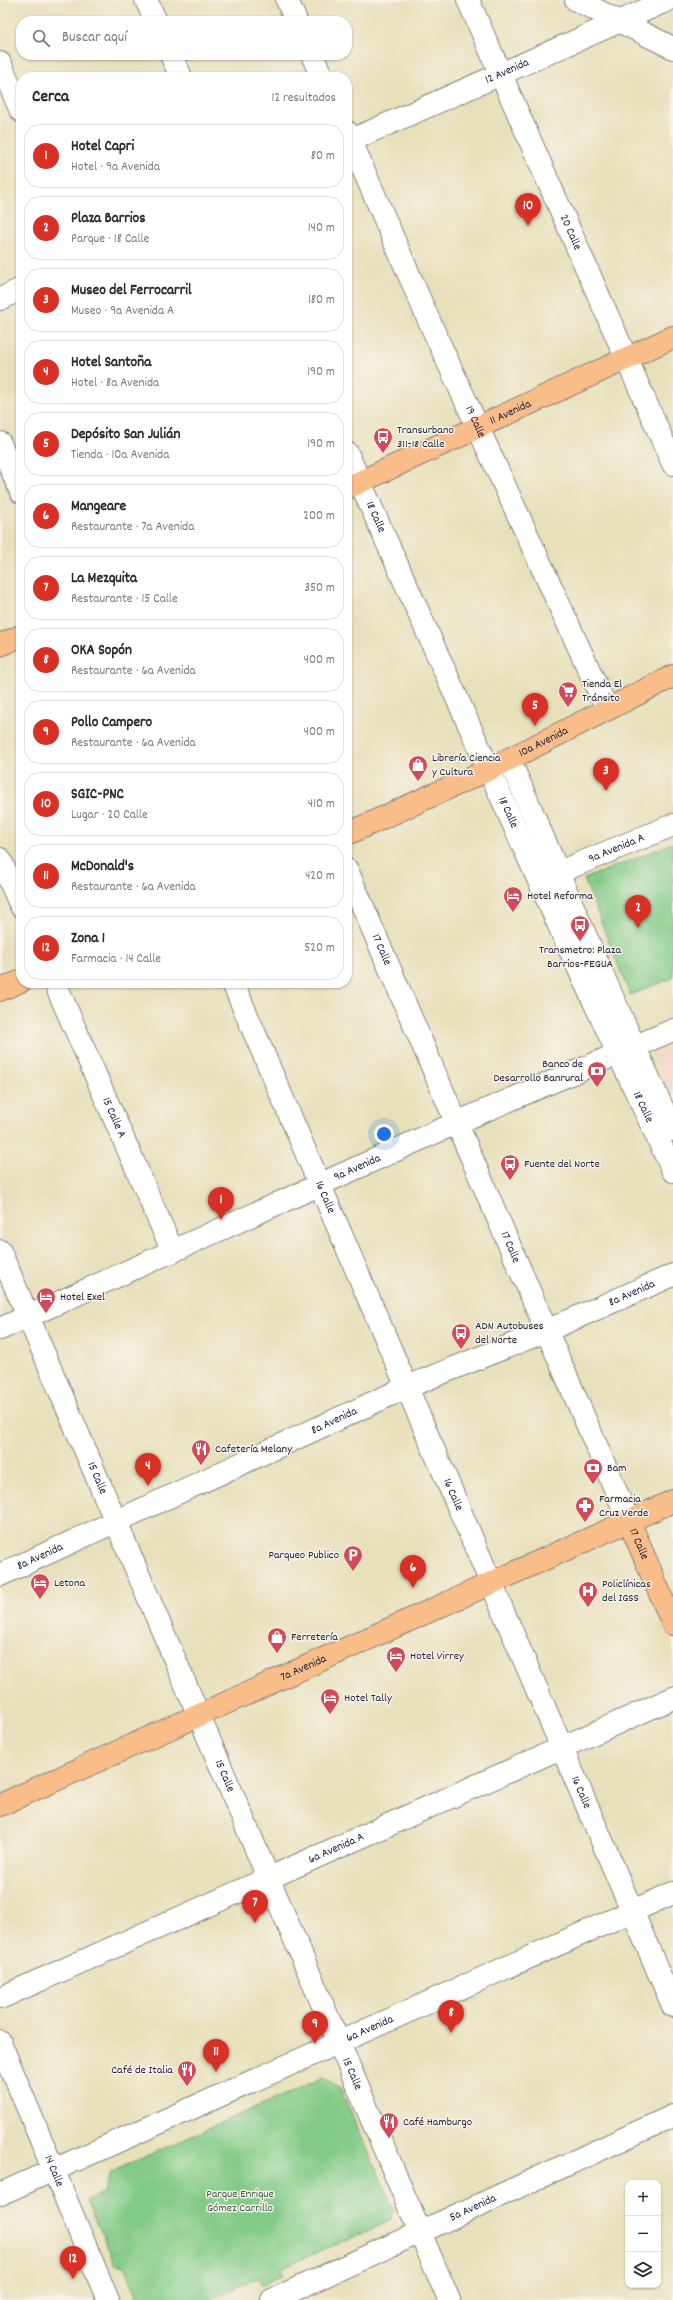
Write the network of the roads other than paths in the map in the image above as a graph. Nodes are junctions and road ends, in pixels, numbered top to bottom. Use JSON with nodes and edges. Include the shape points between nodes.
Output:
{"nodes":[{"id":1,"x":146,"y":0,"type":"edge"},
{"id":2,"x":287,"y":0,"type":"edge"},
{"id":3,"x":468,"y":0,"type":"edge"},
{"id":4,"x":576,"y":0,"type":"edge"},
{"id":5,"x":668,"y":0,"type":"edge"},
{"id":6,"x":154,"y":16,"type":"edge"},
{"id":7,"x":294,"y":16,"type":"edge"},
{"id":8,"x":620,"y":21,"type":"junction"},
{"id":9,"x":673,"y":48,"type":"edge"},
{"id":10,"x":173,"y":60,"type":"edge"},
{"id":11,"x":314,"y":60,"type":"edge"},
{"id":12,"x":0,"y":63,"type":"edge"},
{"id":13,"x":179,"y":72,"type":"edge"},
{"id":14,"x":320,"y":72,"type":"edge"},
{"id":15,"x":499,"y":74,"type":"junction"},
{"id":16,"x":16,"y":100,"type":"edge"},
{"id":17,"x":352,"y":136,"type":"edge"},
{"id":18,"x":352,"y":147,"type":"edge"},
{"id":19,"x":16,"y":291,"type":"edge"},
{"id":20,"x":0,"y":298,"type":"edge"},
{"id":21,"x":673,"y":337,"type":"edge"},
{"id":22,"x":625,"y":359,"type":"junction"},
{"id":23,"x":478,"y":428,"type":"junction"},
{"id":24,"x":0,"y":443,"type":"edge"},
{"id":25,"x":673,"y":464,"type":"edge"},
{"id":26,"x":16,"y":480,"type":"edge"},
{"id":27,"x":354,"y":485,"type":"edge"},
{"id":28,"x":16,"y":638,"type":"edge"},
{"id":29,"x":0,"y":645,"type":"edge"},
{"id":30,"x":673,"y":676,"type":"edge"},
{"id":31,"x":607,"y":709,"type":"junction"},
{"id":32,"x":509,"y":759,"type":"junction"},
{"id":33,"x":490,"y":768,"type":"junction"},
{"id":34,"x":673,"y":825,"type":"edge"},
{"id":35,"x":352,"y":832,"type":"edge"},
{"id":36,"x":0,"y":859,"type":"edge"},
{"id":37,"x":559,"y":872,"type":"junction"},
{"id":38,"x":352,"y":882,"type":"edge"},
{"id":39,"x":16,"y":895,"type":"edge"},
{"id":40,"x":16,"y":984,"type":"edge"},
{"id":41,"x":57,"y":988,"type":"edge"},
{"id":42,"x":235,"y":988,"type":"edge"},
{"id":43,"x":0,"y":990,"type":"edge"},
{"id":44,"x":673,"y":1030,"type":"edge"},
{"id":45,"x":626,"y":1049,"type":"junction"},
{"id":46,"x":456,"y":1123,"type":"junction"},
{"id":47,"x":673,"y":1130,"type":"edge"},
{"id":48,"x":673,"y":1171,"type":"edge"},
{"id":49,"x":320,"y":1186,"type":"junction"},
{"id":50,"x":0,"y":1251,"type":"edge"},
{"id":51,"x":173,"y":1252,"type":"junction"},
{"id":52,"x":673,"y":1275,"type":"edge"},
{"id":53,"x":28,"y":1317,"type":"junction"},
{"id":54,"x":0,"y":1329,"type":"edge"},
{"id":55,"x":546,"y":1331,"type":"junction"},
{"id":56,"x":407,"y":1387,"type":"junction"},
{"id":57,"x":673,"y":1501,"type":"edge"},
{"id":58,"x":629,"y":1521,"type":"junction"},
{"id":59,"x":116,"y":1522,"type":"junction"},
{"id":60,"x":0,"y":1575,"type":"edge"},
{"id":61,"x":491,"y":1584,"type":"junction"},
{"id":62,"x":673,"y":1624,"type":"edge"},
{"id":63,"x":673,"y":1698,"type":"edge"},
{"id":64,"x":199,"y":1715,"type":"junction"},
{"id":65,"x":562,"y":1748,"type":"junction"},
{"id":66,"x":0,"y":1805,"type":"edge"},
{"id":67,"x":270,"y":1879,"type":"junction"},
{"id":68,"x":673,"y":1893,"type":"edge"},
{"id":69,"x":632,"y":1911,"type":"junction"},
{"id":70,"x":0,"y":1998,"type":"edge"},
{"id":71,"x":673,"y":2006,"type":"edge"},
{"id":72,"x":0,"y":2042,"type":"edge"},
{"id":73,"x":340,"y":2042,"type":"junction"},
{"id":74,"x":673,"y":2116,"type":"edge"},
{"id":75,"x":54,"y":2170,"type":"junction"},
{"id":76,"x":0,"y":2194,"type":"edge"},
{"id":77,"x":421,"y":2233,"type":"junction"},
{"id":78,"x":108,"y":2300,"type":"edge"},
{"id":79,"x":272,"y":2300,"type":"edge"},
{"id":80,"x":449,"y":2300,"type":"edge"}],
"edges":[{"from":1,"to":6,"type":"street"},
{"from":2,"to":7,"type":"street"},
{"from":3,"to":15,"type":"street","name":"20 Calle"},
{"from":4,"to":8,"type":"street"},
{"from":5,"to":8,"type":"street","name":"12 Avenida"},
{"from":8,"to":9,"type":"street"},
{"from":8,"to":15,"type":"street","name":"12 Avenida"},
{"from":10,"to":13,"type":"street"},
{"from":11,"to":14,"type":"street"},
{"from":12,"to":16,"type":"street"},
{"from":15,"to":17,"type":"street","name":"12 Avenida"},
{"from":15,"to":22,"type":"street","name":"20 Calle"},
{"from":18,"to":23,"type":"street","name":"19 Calle"},
{"from":19,"to":20,"type":"street"},
{"from":21,"to":22,"type":"main road","name":"11 Avenida"},
{"from":22,"to":23,"type":"main road","name":"11 Avenida"},
{"from":22,"to":25,"type":"street","name":"20 Calle"},
{"from":23,"to":27,"type":"main road","name":"11 Avenida"},
{"from":23,"to":31,"type":"street","name":"19 Calle"},
{"from":24,"to":26,"type":"street"},
{"from":27,"to":33,"type":"street","name":"18 Calle"},
{"from":28,"to":29,"type":"main road"},
{"from":30,"to":31,"type":"main road","name":"10a Avenida"},
{"from":31,"to":32,"type":"main road","name":"10a Avenida"},
{"from":32,"to":33,"type":"main road","name":"10a Avenida"},
{"from":32,"to":37,"type":"street","name":"18 Calle"},
{"from":33,"to":35,"type":"main road","name":"10a Avenida"},
{"from":33,"to":45,"type":"street","name":"18 Calle","via":[[569,948]]},
{"from":34,"to":37,"type":"street","name":"9a Avenida A"},
{"from":36,"to":39,"type":"street"},
{"from":37,"to":45,"type":"street","name":"18 Calle","via":[[617,1003]]},
{"from":38,"to":46,"type":"street","name":"17 Calle"},
{"from":40,"to":43,"type":"main road"},
{"from":41,"to":51,"type":"street","name":"15 Calle A"},
{"from":42,"to":49,"type":"street","name":"16 Calle"},
{"from":44,"to":45,"type":"street","name":"9a Avenida"},
{"from":45,"to":46,"type":"street","name":"9a Avenida"},
{"from":45,"to":47,"type":"street","name":"18 Calle"},
{"from":45,"to":48,"type":"street","name":"18 Calle"},
{"from":46,"to":49,"type":"street","name":"9a Avenida"},
{"from":46,"to":55,"type":"street","name":"17 Calle"},
{"from":49,"to":51,"type":"street","name":"9a Avenida"},
{"from":49,"to":56,"type":"street","name":"16 Calle"},
{"from":50,"to":53,"type":"street","name":"15 Calle"},
{"from":51,"to":53,"type":"street","name":"9a Avenida"},
{"from":52,"to":55,"type":"street","name":"8a Avenida"},
{"from":53,"to":54,"type":"street","name":"9a Avenida"},
{"from":53,"to":59,"type":"street","name":"15 Calle"},
{"from":55,"to":56,"type":"street","name":"8a Avenida"},
{"from":55,"to":58,"type":"street","name":"17 Calle"},
{"from":56,"to":59,"type":"street","name":"8a Avenida"},
{"from":56,"to":61,"type":"street","name":"16 Calle"},
{"from":57,"to":58,"type":"main road","name":"7a Avenida"},
{"from":58,"to":61,"type":"main road","name":"7a Avenida"},
{"from":58,"to":62,"type":"main road","name":"17 Calle"},
{"from":59,"to":60,"type":"street","name":"8a Avenida"},
{"from":59,"to":64,"type":"street","name":"15 Calle"},
{"from":61,"to":64,"type":"main road","name":"7a Avenida"},
{"from":61,"to":65,"type":"street","name":"16 Calle"},
{"from":63,"to":65,"type":"street","name":"6a Avenida A"},
{"from":64,"to":66,"type":"main road","name":"7a Avenida"},
{"from":64,"to":67,"type":"street","name":"15 Calle"},
{"from":65,"to":67,"type":"street","name":"6a Avenida A"},
{"from":65,"to":69,"type":"street","name":"16 Calle"},
{"from":67,"to":70,"type":"street","name":"6a Avenida A"},
{"from":67,"to":73,"type":"street","name":"15 Calle"},
{"from":68,"to":69,"type":"street","name":"6a Avenida"},
{"from":69,"to":71,"type":"street","name":"16 Calle"},
{"from":69,"to":73,"type":"street","name":"6a Avenida"},
{"from":72,"to":75,"type":"street","name":"14 Calle"},
{"from":73,"to":75,"type":"street","name":"6a Avenida"},
{"from":73,"to":77,"type":"street","name":"15 Calle"},
{"from":74,"to":77,"type":"street","name":"5a Avenida"},
{"from":75,"to":76,"type":"street","name":"6a Avenida"},
{"from":75,"to":78,"type":"street","name":"14 Calle"},
{"from":77,"to":79,"type":"street","name":"5a Avenida"},
{"from":77,"to":80,"type":"street","name":"15 Calle"}]}
